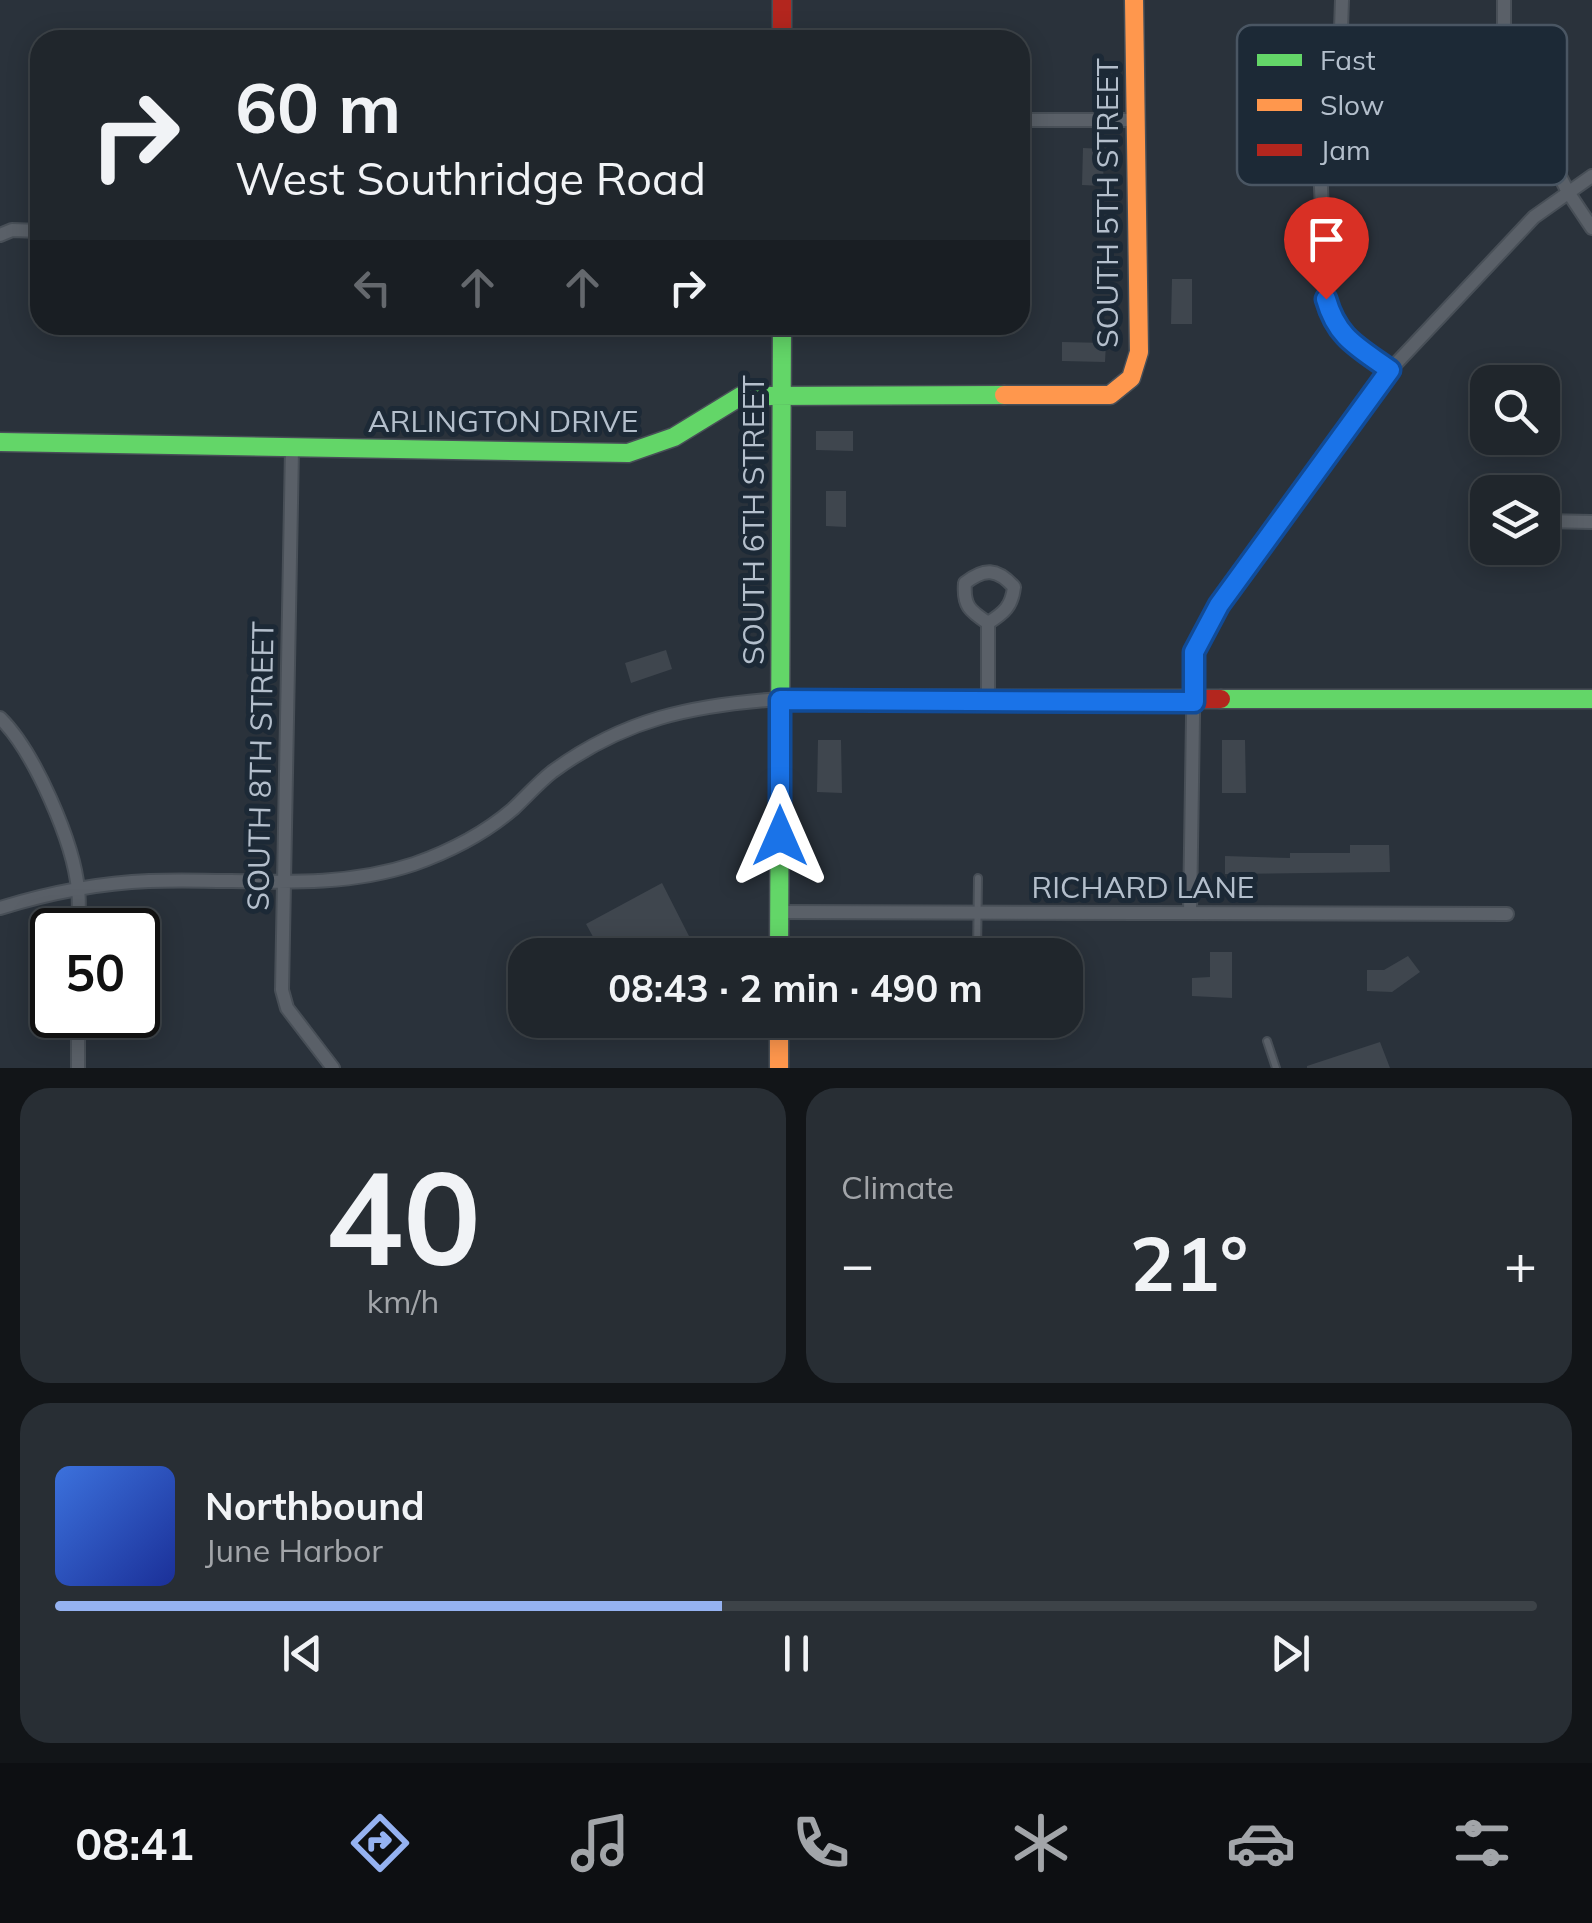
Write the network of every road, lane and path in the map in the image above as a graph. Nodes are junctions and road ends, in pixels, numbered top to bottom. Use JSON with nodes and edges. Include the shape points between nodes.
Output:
{"nodes":[{"id":1,"x":782,"y":0,"type":"edge"},
{"id":2,"x":1134,"y":0,"type":"edge"},
{"id":3,"x":1342,"y":0,"type":"edge"},
{"id":4,"x":1341,"y":25,"type":"edge"},
{"id":5,"x":782,"y":30,"type":"edge"},
{"id":6,"x":1030,"y":120,"type":"edge"},
{"id":7,"x":1135,"y":120,"type":"junction"},
{"id":8,"x":1592,"y":176,"type":"edge"},
{"id":9,"x":1321,"y":185,"type":"edge"},
{"id":10,"x":1564,"y":185,"type":"edge"},
{"id":11,"x":1568,"y":192,"type":"junction"},
{"id":12,"x":1592,"y":228,"type":"edge"},
{"id":13,"x":30,"y":230,"type":"edge"},
{"id":14,"x":0,"y":234,"type":"edge"},
{"id":15,"x":782,"y":335,"type":"edge"},
{"id":16,"x":1390,"y":370,"type":"junction"},
{"id":17,"x":782,"y":394,"type":"junction"},
{"id":18,"x":1110,"y":395,"type":"joint"},
{"id":19,"x":0,"y":442,"type":"edge"},
{"id":20,"x":292,"y":449,"type":"junction"},
{"id":21,"x":1560,"y":522,"type":"edge"},
{"id":22,"x":1592,"y":522,"type":"edge"},
{"id":23,"x":988,"y":622,"type":"dead end"},
{"id":24,"x":1592,"y":699,"type":"edge"},
{"id":25,"x":780,"y":700,"type":"junction"},
{"id":26,"x":988,"y":700,"type":"junction"},
{"id":27,"x":1194,"y":702,"type":"junction"},
{"id":28,"x":0,"y":718,"type":"edge"},
{"id":29,"x":978,"y":878,"type":"dead end"},
{"id":30,"x":284,"y":883,"type":"junction"},
{"id":31,"x":78,"y":888,"type":"junction"},
{"id":32,"x":0,"y":908,"type":"edge"},
{"id":33,"x":78,"y":908,"type":"edge"},
{"id":34,"x":779,"y":912,"type":"junction"},
{"id":35,"x":978,"y":912,"type":"junction"},
{"id":36,"x":1190,"y":913,"type":"junction"},
{"id":37,"x":1507,"y":914,"type":"dead end"},
{"id":38,"x":779,"y":938,"type":"edge"},
{"id":39,"x":977,"y":938,"type":"edge"},
{"id":40,"x":78,"y":1038,"type":"edge"},
{"id":41,"x":779,"y":1038,"type":"edge"},
{"id":42,"x":1266,"y":1041,"type":"dead end"},
{"id":43,"x":78,"y":1068,"type":"edge"},
{"id":44,"x":333,"y":1068,"type":"edge"},
{"id":45,"x":778,"y":1068,"type":"edge"},
{"id":46,"x":1276,"y":1068,"type":"edge"}],
"edges":[{"from":1,"to":5,"type":"street"},
{"from":2,"to":7,"type":"street","name":"SOUTH 5TH STREET"},
{"from":3,"to":4,"type":"street"},
{"from":6,"to":7,"type":"street"},
{"from":7,"to":18,"type":"street","name":"SOUTH 5TH STREET","via":[[1139,352],[1132,378]]},
{"from":8,"to":11,"type":"street"},
{"from":9,"to":16,"type":"street","via":[[1332,322]]},
{"from":10,"to":11,"type":"street"},
{"from":11,"to":12,"type":"street"},
{"from":11,"to":16,"type":"street","via":[[1534,216]]},
{"from":13,"to":14,"type":"street"},
{"from":15,"to":17,"type":"street","name":"SOUTH 6TH STREET"},
{"from":16,"to":27,"type":"street","via":[[1219,605],[1194,652]]},
{"from":17,"to":18,"type":"street","name":"ARLINGTON DRIVE"},
{"from":17,"to":20,"type":"street","name":"ARLINGTON DRIVE","via":[[741,396],[669,442],[628,454]]},
{"from":17,"to":25,"type":"street","name":"SOUTH 6TH STREET"},
{"from":19,"to":20,"type":"street","name":"ARLINGTON DRIVE"},
{"from":20,"to":30,"type":"street","name":"SOUTH 8TH STREET"},
{"from":21,"to":22,"type":"street"},
{"from":23,"to":26,"type":"street"},
{"from":24,"to":27,"type":"street"},
{"from":25,"to":26,"type":"street"},
{"from":25,"to":30,"type":"street","via":[[664,714],[604,738],[465,842],[415,864],[364,877]]},
{"from":25,"to":34,"type":"street","name":"SOUTH 6TH STREET"},
{"from":26,"to":27,"type":"street"},
{"from":27,"to":36,"type":"street"},
{"from":28,"to":31,"type":"street","via":[[35,765]]},
{"from":29,"to":35,"type":"lane"},
{"from":30,"to":31,"type":"street","via":[[150,881]]},
{"from":30,"to":44,"type":"street","name":"SOUTH 8TH STREET","via":[[282,990],[293,1016]]},
{"from":31,"to":32,"type":"street"},
{"from":31,"to":33,"type":"street"},
{"from":34,"to":35,"type":"street","name":"RICHARD LANE"},
{"from":34,"to":38,"type":"street","name":"SOUTH 6TH STREET"},
{"from":35,"to":36,"type":"street","name":"RICHARD LANE"},
{"from":35,"to":39,"type":"lane"},
{"from":36,"to":37,"type":"street","name":"RICHARD LANE"},
{"from":40,"to":43,"type":"street"},
{"from":41,"to":45,"type":"street"},
{"from":42,"to":46,"type":"lane"}]}
